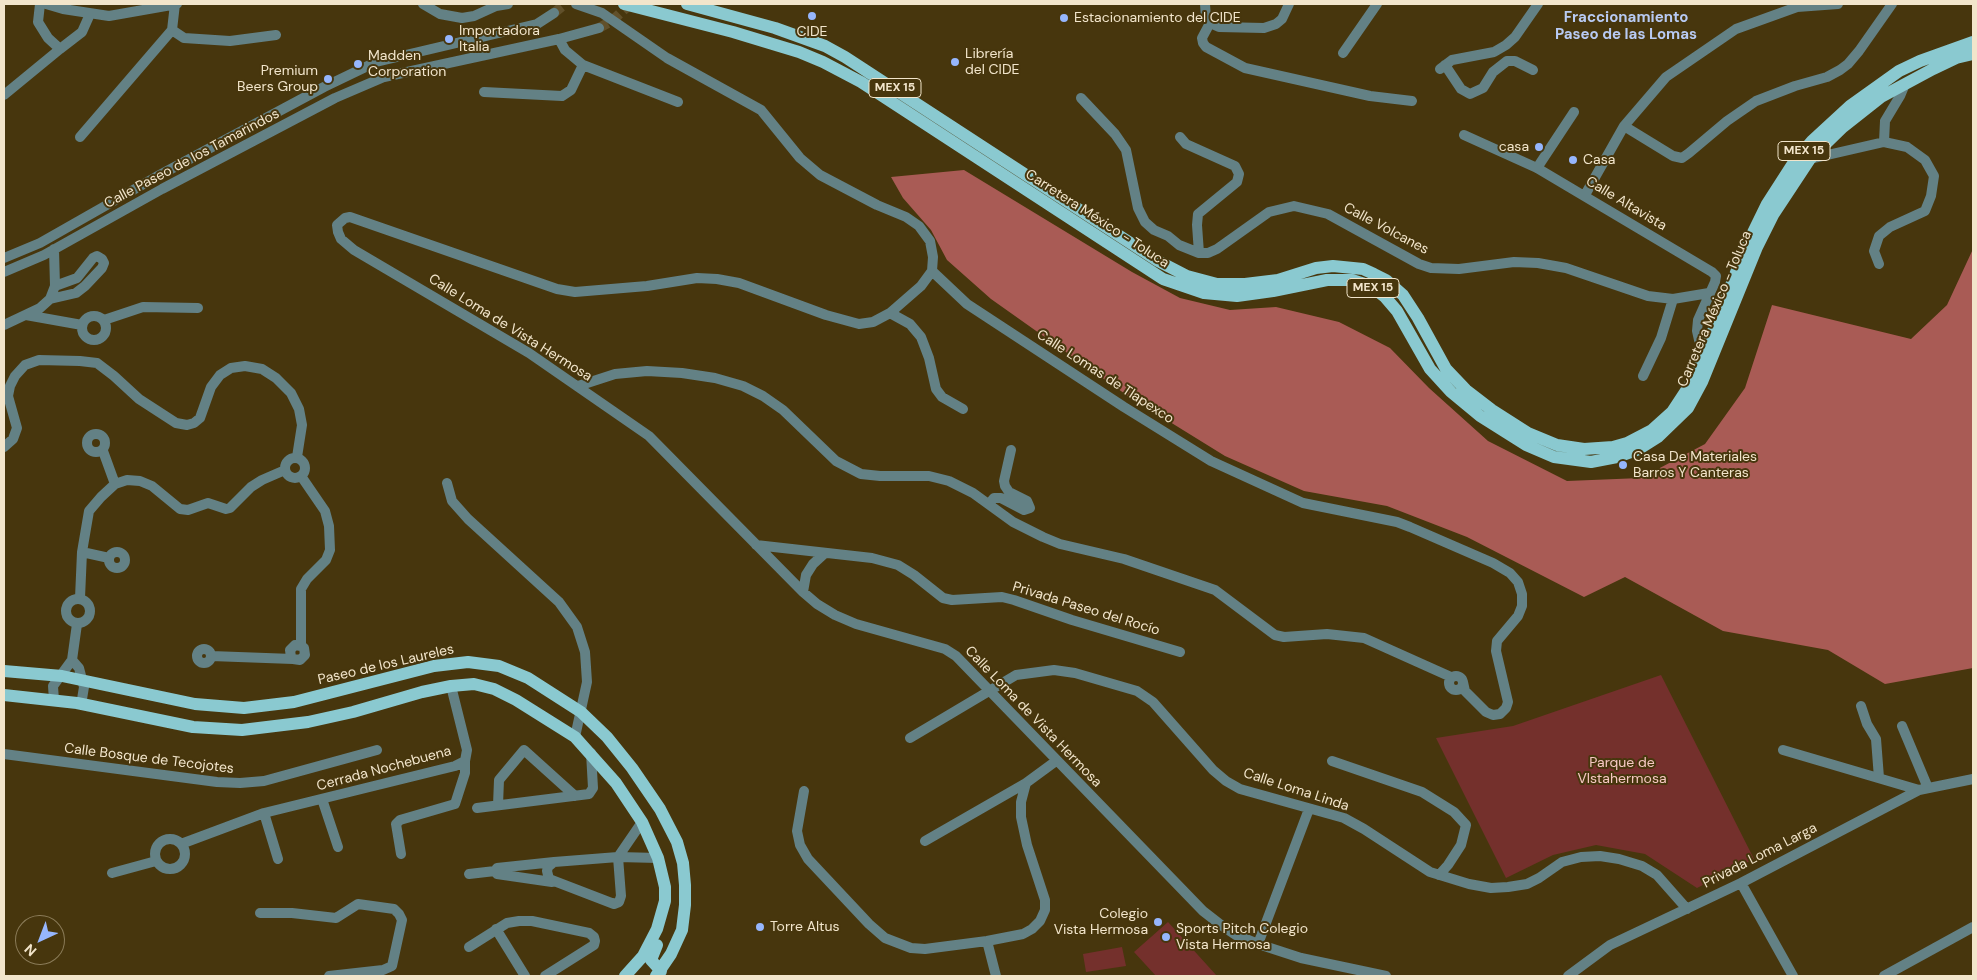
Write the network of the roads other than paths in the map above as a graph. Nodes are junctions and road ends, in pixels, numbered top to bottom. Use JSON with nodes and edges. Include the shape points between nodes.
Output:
{"nodes":[{"id":1,"x":40,"y":4,"type":"edge"},
{"id":2,"x":46,"y":4,"type":"edge"},
{"id":3,"x":176,"y":4,"type":"edge"},
{"id":4,"x":508,"y":4,"type":"edge"},
{"id":5,"x":576,"y":4,"type":"edge"},
{"id":6,"x":624,"y":4,"type":"edge"},
{"id":7,"x":687,"y":4,"type":"edge"},
{"id":8,"x":1205,"y":4,"type":"edge"},
{"id":9,"x":1289,"y":4,"type":"edge"},
{"id":10,"x":1377,"y":4,"type":"edge"},
{"id":11,"x":1538,"y":4,"type":"edge"},
{"id":12,"x":1838,"y":4,"type":"edge"},
{"id":13,"x":1892,"y":4,"type":"edge"},
{"id":14,"x":427,"y":5,"type":"edge"},
{"id":15,"x":496,"y":5,"type":"edge"},
{"id":16,"x":554,"y":12,"type":"tunnel mouth"},
{"id":17,"x":90,"y":14,"type":"junction"},
{"id":18,"x":1210,"y":23,"type":"junction"},
{"id":19,"x":599,"y":28,"type":"tunnel mouth"},
{"id":20,"x":172,"y":30,"type":"junction"},
{"id":21,"x":276,"y":35,"type":"dead end"},
{"id":22,"x":559,"y":39,"type":"junction"},
{"id":23,"x":1973,"y":42,"type":"edge"},
{"id":24,"x":60,"y":49,"type":"junction"},
{"id":25,"x":1343,"y":53,"type":"dead end"},
{"id":26,"x":1973,"y":54,"type":"edge"},
{"id":27,"x":583,"y":65,"type":"junction"},
{"id":28,"x":1532,"y":70,"type":"dead end"},
{"id":29,"x":355,"y":72,"type":"junction"},
{"id":30,"x":1905,"y":84,"type":"junction"},
{"id":31,"x":362,"y":86,"type":"junction"},
{"id":32,"x":484,"y":92,"type":"dead end"},
{"id":33,"x":4,"y":95,"type":"edge"},
{"id":34,"x":1081,"y":98,"type":"dead end"},
{"id":35,"x":1412,"y":101,"type":"dead end"},
{"id":36,"x":678,"y":102,"type":"dead end"},
{"id":37,"x":1574,"y":112,"type":"dead end"},
{"id":38,"x":1624,"y":126,"type":"junction"},
{"id":39,"x":1464,"y":136,"type":"dead end"},
{"id":40,"x":80,"y":137,"type":"dead end"},
{"id":41,"x":1180,"y":137,"type":"dead end"},
{"id":42,"x":1884,"y":142,"type":"junction"},
{"id":43,"x":1810,"y":159,"type":"junction"},
{"id":44,"x":1537,"y":168,"type":"junction"},
{"id":45,"x":156,"y":178,"type":"junction"},
{"id":46,"x":162,"y":189,"type":"junction"},
{"id":47,"x":1585,"y":196,"type":"junction"},
{"id":48,"x":54,"y":249,"type":"junction"},
{"id":49,"x":1199,"y":253,"type":"junction"},
{"id":50,"x":4,"y":258,"type":"edge"},
{"id":51,"x":1879,"y":264,"type":"dead end"},
{"id":52,"x":932,"y":271,"type":"junction"},
{"id":53,"x":4,"y":272,"type":"edge"},
{"id":54,"x":55,"y":286,"type":"junction"},
{"id":55,"x":1709,"y":292,"type":"junction"},
{"id":56,"x":50,"y":299,"type":"junction"},
{"id":57,"x":1673,"y":299,"type":"junction"},
{"id":58,"x":198,"y":308,"type":"dead end"},
{"id":59,"x":890,"y":313,"type":"junction"},
{"id":60,"x":26,"y":315,"type":"junction"},
{"id":61,"x":104,"y":320,"type":"junction"},
{"id":62,"x":82,"y":324,"type":"junction"},
{"id":63,"x":4,"y":325,"type":"edge"},
{"id":64,"x":1706,"y":349,"type":"junction"},
{"id":65,"x":1643,"y":376,"type":"dead end"},
{"id":66,"x":578,"y":386,"type":"junction"},
{"id":67,"x":963,"y":409,"type":"dead end"},
{"id":68,"x":4,"y":447,"type":"edge"},
{"id":69,"x":1011,"y":450,"type":"dead end"},
{"id":70,"x":103,"y":451,"type":"dead end"},
{"id":71,"x":297,"y":457,"type":"junction"},
{"id":72,"x":285,"y":470,"type":"junction"},
{"id":73,"x":301,"y":476,"type":"junction"},
{"id":74,"x":447,"y":483,"type":"dead end"},
{"id":75,"x":114,"y":484,"type":"junction"},
{"id":76,"x":989,"y":504,"type":"junction"},
{"id":77,"x":756,"y":545,"type":"junction"},
{"id":78,"x":82,"y":552,"type":"junction"},
{"id":79,"x":825,"y":554,"type":"junction"},
{"id":80,"x":109,"y":558,"type":"dead end"},
{"id":81,"x":802,"y":592,"type":"junction"},
{"id":82,"x":80,"y":598,"type":"junction"},
{"id":83,"x":77,"y":624,"type":"junction"},
{"id":84,"x":1180,"y":652,"type":"dead end"},
{"id":85,"x":211,"y":656,"type":"dead end"},
{"id":86,"x":72,"y":660,"type":"junction"},
{"id":87,"x":4,"y":670,"type":"edge"},
{"id":88,"x":62,"y":676,"type":"junction"},
{"id":89,"x":82,"y":680,"type":"junction"},
{"id":90,"x":451,"y":686,"type":"junction"},
{"id":91,"x":989,"y":690,"type":"junction"},
{"id":92,"x":4,"y":695,"type":"edge"},
{"id":93,"x":54,"y":700,"type":"junction"},
{"id":94,"x":77,"y":703,"type":"junction"},
{"id":95,"x":1861,"y":706,"type":"dead end"},
{"id":96,"x":581,"y":712,"type":"junction"},
{"id":97,"x":1902,"y":726,"type":"dead end"},
{"id":98,"x":575,"y":737,"type":"junction"},
{"id":99,"x":910,"y":738,"type":"dead end"},
{"id":100,"x":377,"y":750,"type":"dead end"},
{"id":101,"x":1783,"y":750,"type":"dead end"},
{"id":102,"x":591,"y":753,"type":"junction"},
{"id":103,"x":4,"y":754,"type":"edge"},
{"id":104,"x":465,"y":760,"type":"junction"},
{"id":105,"x":1056,"y":761,"type":"junction"},
{"id":106,"x":1332,"y":761,"type":"dead end"},
{"id":107,"x":1879,"y":778,"type":"junction"},
{"id":108,"x":1973,"y":779,"type":"edge"},
{"id":109,"x":1026,"y":783,"type":"junction"},
{"id":110,"x":1924,"y":789,"type":"junction"},
{"id":111,"x":804,"y":791,"type":"dead end"},
{"id":112,"x":575,"y":796,"type":"junction"},
{"id":113,"x":322,"y":799,"type":"junction"},
{"id":114,"x":498,"y":805,"type":"junction"},
{"id":115,"x":477,"y":808,"type":"dead end"},
{"id":116,"x":1309,"y":809,"type":"junction"},
{"id":117,"x":264,"y":813,"type":"junction"},
{"id":118,"x":642,"y":822,"type":"junction"},
{"id":119,"x":925,"y":841,"type":"dead end"},
{"id":120,"x":181,"y":844,"type":"junction"},
{"id":121,"x":338,"y":847,"type":"dead end"},
{"id":122,"x":401,"y":854,"type":"dead end"},
{"id":123,"x":618,"y":857,"type":"junction"},
{"id":124,"x":658,"y":858,"type":"junction"},
{"id":125,"x":278,"y":859,"type":"dead end"},
{"id":126,"x":156,"y":860,"type":"junction"},
{"id":127,"x":554,"y":862,"type":"junction"},
{"id":128,"x":495,"y":871,"type":"junction"},
{"id":129,"x":112,"y":873,"type":"dead end"},
{"id":130,"x":469,"y":874,"type":"dead end"},
{"id":131,"x":1439,"y":875,"type":"junction"},
{"id":132,"x":552,"y":882,"type":"junction"},
{"id":133,"x":1741,"y":883,"type":"junction"},
{"id":134,"x":665,"y":901,"type":"junction"},
{"id":135,"x":1687,"y":908,"type":"junction"},
{"id":136,"x":260,"y":913,"type":"dead end"},
{"id":137,"x":1973,"y":927,"type":"edge"},
{"id":138,"x":496,"y":929,"type":"junction"},
{"id":139,"x":987,"y":941,"type":"junction"},
{"id":140,"x":1258,"y":944,"type":"junction"},
{"id":141,"x":469,"y":947,"type":"dead end"},
{"id":142,"x":659,"y":974,"type":"edge"},
{"id":143,"x":329,"y":976,"type":"edge"},
{"id":144,"x":525,"y":976,"type":"edge"},
{"id":145,"x":545,"y":976,"type":"edge"},
{"id":146,"x":625,"y":976,"type":"edge"},
{"id":147,"x":996,"y":976,"type":"edge"},
{"id":148,"x":1386,"y":976,"type":"edge"},
{"id":149,"x":1568,"y":976,"type":"edge"},
{"id":150,"x":1793,"y":976,"type":"edge"},
{"id":151,"x":1884,"y":976,"type":"edge"}],
"edges":[{"from":1,"to":24,"type":"street","via":[[38,22]]},
{"from":2,"to":17,"type":"street"},
{"from":3,"to":17,"type":"street","via":[[109,16]]},
{"from":3,"to":20,"type":"street"},
{"from":4,"to":15,"type":"street"},
{"from":5,"to":52,"type":"street","via":[[602,13],[667,58],[761,110],[800,158],[820,175],[919,226],[930,241]]},
{"from":6,"to":43,"type":"main road","name":"Carretera México - Toluca","number":"MEX 15","via":[[733,32],[823,62],[861,82],[1163,279],[1204,293],[1237,296],[1327,280],[1352,280],[1371,286],[1397,311],[1430,368],[1451,392],[1480,416],[1526,445],[1554,457],[1591,462],[1639,449],[1658,437],[1688,408],[1773,214]]},
{"from":7,"to":64,"type":"main road","name":"Carretera México - Toluca","number":"MEX 15","via":[[791,33],[845,56],[1158,261],[1186,276],[1217,284],[1245,284],[1278,280],[1333,266],[1363,269],[1386,280],[1402,295],[1418,318],[1455,380],[1517,426],[1557,445],[1584,449],[1613,447],[1652,430],[1672,412],[1688,390]]},
{"from":8,"to":18,"type":"street","via":[[1206,18]]},
{"from":9,"to":18,"type":"street","via":[[1282,19],[1264,28]]},
{"from":10,"to":25,"type":"street"},
{"from":11,"to":28,"type":"street","via":[[1506,45],[1494,52],[1452,60],[1442,67],[1461,89],[1470,94],[1483,88],[1493,72],[1507,61],[1515,61]]},
{"from":12,"to":38,"type":"street","via":[[1797,7],[1736,29],[1666,77]]},
{"from":13,"to":38,"type":"street","via":[[1859,51],[1840,70],[1756,101],[1682,158],[1673,156]]},
{"from":14,"to":15,"type":"street","via":[[446,16],[462,18]]},
{"from":16,"to":29,"type":"street","name":"Calle Paseo de los Tamarindos","via":[[537,24],[376,62]]},
{"from":17,"to":24,"type":"street","via":[[82,32]]},
{"from":18,"to":35,"type":"street","via":[[1202,43],[1245,68],[1361,94]]},
{"from":19,"to":22,"type":"street","name":"Calle Paseo de los Tamarindos"},
{"from":20,"to":21,"type":"street","via":[[184,38],[230,41]]},
{"from":20,"to":40,"type":"street"},
{"from":22,"to":27,"type":"street","via":[[565,50]]},
{"from":22,"to":31,"type":"street","name":"Calle Paseo de los Tamarindos","via":[[384,77]]},
{"from":23,"to":64,"type":"main road","name":"Carretera México - Toluca","number":"MEX 15","via":[[1899,71],[1850,106],[1812,141],[1763,211]]},
{"from":24,"to":33,"type":"street"},
{"from":26,"to":30,"type":"main road","name":"Carretera México - Toluca","number":"MEX 15","via":[[1956,58]]},
{"from":27,"to":32,"type":"street","via":[[571,90],[562,96]]},
{"from":27,"to":36,"type":"street"},
{"from":29,"to":31,"type":"street"},
{"from":29,"to":45,"type":"street","name":"Calle Paseo de los Tamarindos"},
{"from":30,"to":42,"type":"street","via":[[1885,121]]},
{"from":30,"to":43,"type":"main road","name":"Carretera México - Toluca","number":"MEX 15","via":[[1881,97],[1843,127]]},
{"from":31,"to":46,"type":"street","name":"Calle Paseo de los Tamarindos"},
{"from":34,"to":49,"type":"street","via":[[1126,150],[1138,208],[1145,222]]},
{"from":37,"to":44,"type":"street"},
{"from":38,"to":47,"type":"street"},
{"from":39,"to":44,"type":"street","name":"Calle Altavista"},
{"from":41,"to":49,"type":"street","via":[[1186,144],[1235,166],[1239,174],[1237,182],[1198,214]]},
{"from":42,"to":43,"type":"street"},
{"from":42,"to":51,"type":"street","via":[[1907,147],[1925,160],[1934,176],[1925,211],[1890,227],[1879,236],[1874,251]]},
{"from":44,"to":47,"type":"street","name":"Calle Altavista"},
{"from":45,"to":46,"type":"street"},
{"from":45,"to":50,"type":"street","name":"Calle Paseo de los Tamarindos","via":[[40,243]]},
{"from":46,"to":48,"type":"street","name":"Calle Paseo de los Tamarindos"},
{"from":47,"to":55,"type":"street","name":"Calle Altavista","via":[[1712,272],[1716,276]]},
{"from":48,"to":53,"type":"street","name":"Calle Paseo de los Tamarindos"},
{"from":48,"to":54,"type":"street"},
{"from":49,"to":57,"type":"street","name":"Calle Volcanes","via":[[1217,248],[1268,212],[1294,206],[1328,214],[1431,268],[1538,263],[1566,268],[1648,296]]},
{"from":52,"to":59,"type":"street","name":"Calle Loma de Vista Hermosa","via":[[921,286]]},
{"from":52,"to":76,"type":"street","name":"Calle Lomas de Tlapexco","via":[[967,304],[1211,461],[1303,503],[1397,522],[1510,573],[1518,582],[1522,606],[1497,642],[1496,651],[1508,702],[1506,708],[1500,714],[1486,712],[1465,691],[1460,677],[1451,677],[1364,638],[1327,634],[1275,636],[1215,590],[1124,559],[1060,544],[1013,522]]},
{"from":54,"to":56,"type":"street"},
{"from":54,"to":56,"type":"street","via":[[77,278],[93,258],[102,259],[102,268],[76,293]]},
{"from":55,"to":57,"type":"street","name":"Calle Volcanes"},
{"from":55,"to":64,"type":"street","via":[[1697,331]]},
{"from":56,"to":60,"type":"street"},
{"from":57,"to":65,"type":"street","via":[[1661,338]]},
{"from":58,"to":61,"type":"street","via":[[143,307]]},
{"from":59,"to":66,"type":"street","name":"Calle Loma de Vista Hermosa","via":[[874,322],[843,321],[739,283],[717,279],[697,278],[575,292],[557,289],[355,218],[345,218],[337,225],[341,239],[354,250],[521,348]]},
{"from":59,"to":67,"type":"street","via":[[910,324],[921,337],[936,389],[942,397]]},
{"from":60,"to":62,"type":"street"},
{"from":60,"to":63,"type":"street"},
{"from":61,"to":62,"type":"street","via":[[94,316]]},
{"from":61,"to":62,"type":"street","via":[[106,332],[98,340],[87,338]]},
{"from":66,"to":76,"type":"street","name":"Calle Lomas de Tlapexco","via":[[615,374],[647,371],[724,380],[743,386],[776,405],[847,468],[861,474],[929,476],[949,481]]},
{"from":66,"to":77,"type":"street","name":"Calle Loma de Vista Hermosa","via":[[649,436]]},
{"from":68,"to":71,"type":"street","via":[[13,439],[17,428],[8,396],[10,386],[25,365],[40,360],[97,363],[139,399],[176,422],[187,425],[200,418],[211,387],[220,375],[231,368],[245,366],[262,369],[291,393],[302,425]]},
{"from":69,"to":76,"type":"street","via":[[1004,481],[1009,492],[1027,502],[1030,508],[1024,510],[1001,498],[994,498]]},
{"from":70,"to":75,"type":"street"},
{"from":71,"to":72,"type":"street","via":[[285,463]]},
{"from":71,"to":73,"type":"street","via":[[306,465]]},
{"from":72,"to":73,"type":"street","via":[[289,476]]},
{"from":72,"to":75,"type":"street","via":[[251,487],[226,509],[208,503],[188,510],[180,509],[152,486],[140,481]]},
{"from":73,"to":85,"type":"street","via":[[324,511],[329,526],[330,550],[326,560],[301,589],[301,646],[295,645],[290,650],[293,659]]},
{"from":74,"to":96,"type":"street","via":[[452,501],[468,519],[559,602],[577,627],[585,652],[587,682]]},
{"from":75,"to":78,"type":"street","via":[[89,511]]},
{"from":77,"to":79,"type":"street","name":"Privada Paseo del Rocío"},
{"from":77,"to":81,"type":"street","name":"Calle Loma de Vista Hermosa"},
{"from":78,"to":80,"type":"street"},
{"from":78,"to":82,"type":"street"},
{"from":79,"to":81,"type":"street","via":[[806,574]]},
{"from":79,"to":84,"type":"street","name":"Privada Paseo del Rocío","via":[[872,558],[898,566],[943,598],[1002,597]]},
{"from":81,"to":91,"type":"street","name":"Calle Loma de Vista Hermosa","via":[[835,615],[856,624],[945,649]]},
{"from":82,"to":83,"type":"street","via":[[88,603],[91,612],[86,621]]},
{"from":82,"to":83,"type":"street","via":[[70,601],[65,610],[68,619]]},
{"from":83,"to":86,"type":"street"},
{"from":86,"to":88,"type":"street"},
{"from":86,"to":89,"type":"street","via":[[79,668]]},
{"from":87,"to":88,"type":"main road","name":"Paseo de los Laureles"},
{"from":88,"to":89,"type":"main road","name":"Paseo de los Laureles"},
{"from":88,"to":93,"type":"street","via":[[53,686]]},
{"from":89,"to":94,"type":"street","via":[[84,692]]},
{"from":89,"to":96,"type":"main road","name":"Paseo de los Laureles","via":[[195,704],[244,708],[294,702],[434,666],[468,662],[499,666],[528,678]]},
{"from":90,"to":94,"type":"main road","via":[[308,722],[242,730],[193,727]]},
{"from":90,"to":98,"type":"main road","via":[[474,684],[494,689]]},
{"from":90,"to":104,"type":"street","name":"Cerrada Nochebuena","via":[[467,750]]},
{"from":91,"to":99,"type":"street","name":"Calle Loma Linda"},
{"from":91,"to":105,"type":"street","name":"Calle Loma de Vista Hermosa"},
{"from":91,"to":116,"type":"street","name":"Calle Loma Linda","via":[[1016,675],[1054,670],[1137,691],[1152,702],[1226,781],[1240,789]]},
{"from":92,"to":93,"type":"main road"},
{"from":93,"to":94,"type":"main road"},
{"from":95,"to":107,"type":"street","via":[[1876,739]]},
{"from":96,"to":98,"type":"street"},
{"from":96,"to":142,"type":"main road","name":"Paseo de los Laureles","via":[[632,768],[660,809],[677,842],[685,885],[682,930]]},
{"from":97,"to":110,"type":"street"},
{"from":98,"to":102,"type":"main road"},
{"from":100,"to":103,"type":"street","name":"Calle Bosque de Tecojotes","via":[[264,781],[240,783]]},
{"from":101,"to":107,"type":"street"},
{"from":102,"to":112,"type":"street","via":[[593,788],[589,794]]},
{"from":102,"to":118,"type":"main road"},
{"from":104,"to":113,"type":"street","name":"Cerrada Nochebuena","via":[[455,766]]},
{"from":104,"to":122,"type":"street","via":[[465,773],[456,804],[400,820],[396,824]]},
{"from":105,"to":109,"type":"street"},
{"from":105,"to":140,"type":"street","name":"Calle Loma de Vista Hermosa","via":[[1203,911],[1236,935]]},
{"from":106,"to":131,"type":"street","via":[[1422,792],[1454,812],[1466,825],[1461,845]]},
{"from":107,"to":110,"type":"street"},
{"from":108,"to":110,"type":"street","name":"Privada Loma Larga"},
{"from":109,"to":119,"type":"street"},
{"from":109,"to":139,"type":"street","via":[[1021,817],[1045,910],[1032,930]]},
{"from":110,"to":133,"type":"street","name":"Privada Loma Larga"},
{"from":111,"to":139,"type":"street","via":[[797,831],[800,846],[818,872],[885,938],[911,948],[925,949]]},
{"from":112,"to":114,"type":"street"},
{"from":112,"to":114,"type":"street","via":[[524,750],[499,780]]},
{"from":113,"to":117,"type":"street","name":"Cerrada Nochebuena"},
{"from":113,"to":121,"type":"street"},
{"from":114,"to":115,"type":"street"},
{"from":116,"to":131,"type":"street","name":"Calle Loma Linda","via":[[1344,818]]},
{"from":116,"to":140,"type":"street"},
{"from":117,"to":120,"type":"street","name":"Cerrada Nochebuena"},
{"from":117,"to":125,"type":"street"},
{"from":118,"to":123,"type":"street"},
{"from":118,"to":124,"type":"main road"},
{"from":120,"to":126,"type":"street","via":[[163,841],[156,847]]},
{"from":120,"to":126,"type":"street","via":[[184,853],[180,866],[166,869]]},
{"from":123,"to":124,"type":"street"},
{"from":123,"to":127,"type":"street"},
{"from":123,"to":132,"type":"street","via":[[622,896],[616,904]]},
{"from":124,"to":134,"type":"main road"},
{"from":126,"to":129,"type":"street"},
{"from":127,"to":128,"type":"street","via":[[497,868]]},
{"from":127,"to":132,"type":"street","via":[[547,871]]},
{"from":128,"to":130,"type":"street"},
{"from":128,"to":132,"type":"street","via":[[497,874]]},
{"from":131,"to":135,"type":"street","name":"Calle Loma Linda","via":[[1490,888],[1508,887],[1527,884],[1562,862],[1600,856],[1642,866],[1657,875]]},
{"from":133,"to":135,"type":"street","name":"Privada Loma Larga"},
{"from":133,"to":150,"type":"street"},
{"from":134,"to":142,"type":"main road","via":[[670,913],[651,960]]},
{"from":134,"to":146,"type":"main road","via":[[657,929],[643,956]]},
{"from":135,"to":149,"type":"street","name":"Privada Loma Larga","via":[[1610,945]]},
{"from":136,"to":143,"type":"street","via":[[336,918],[358,904],[394,909],[399,914],[402,920],[392,966],[383,970]]},
{"from":137,"to":151,"type":"street"},
{"from":138,"to":141,"type":"street"},
{"from":138,"to":144,"type":"street"},
{"from":138,"to":145,"type":"street","via":[[506,923],[532,921],[589,933],[594,937],[594,945]]},
{"from":139,"to":147,"type":"street"},
{"from":140,"to":148,"type":"street","name":"Calle Loma de Vista Hermosa","via":[[1301,958]]}]}
